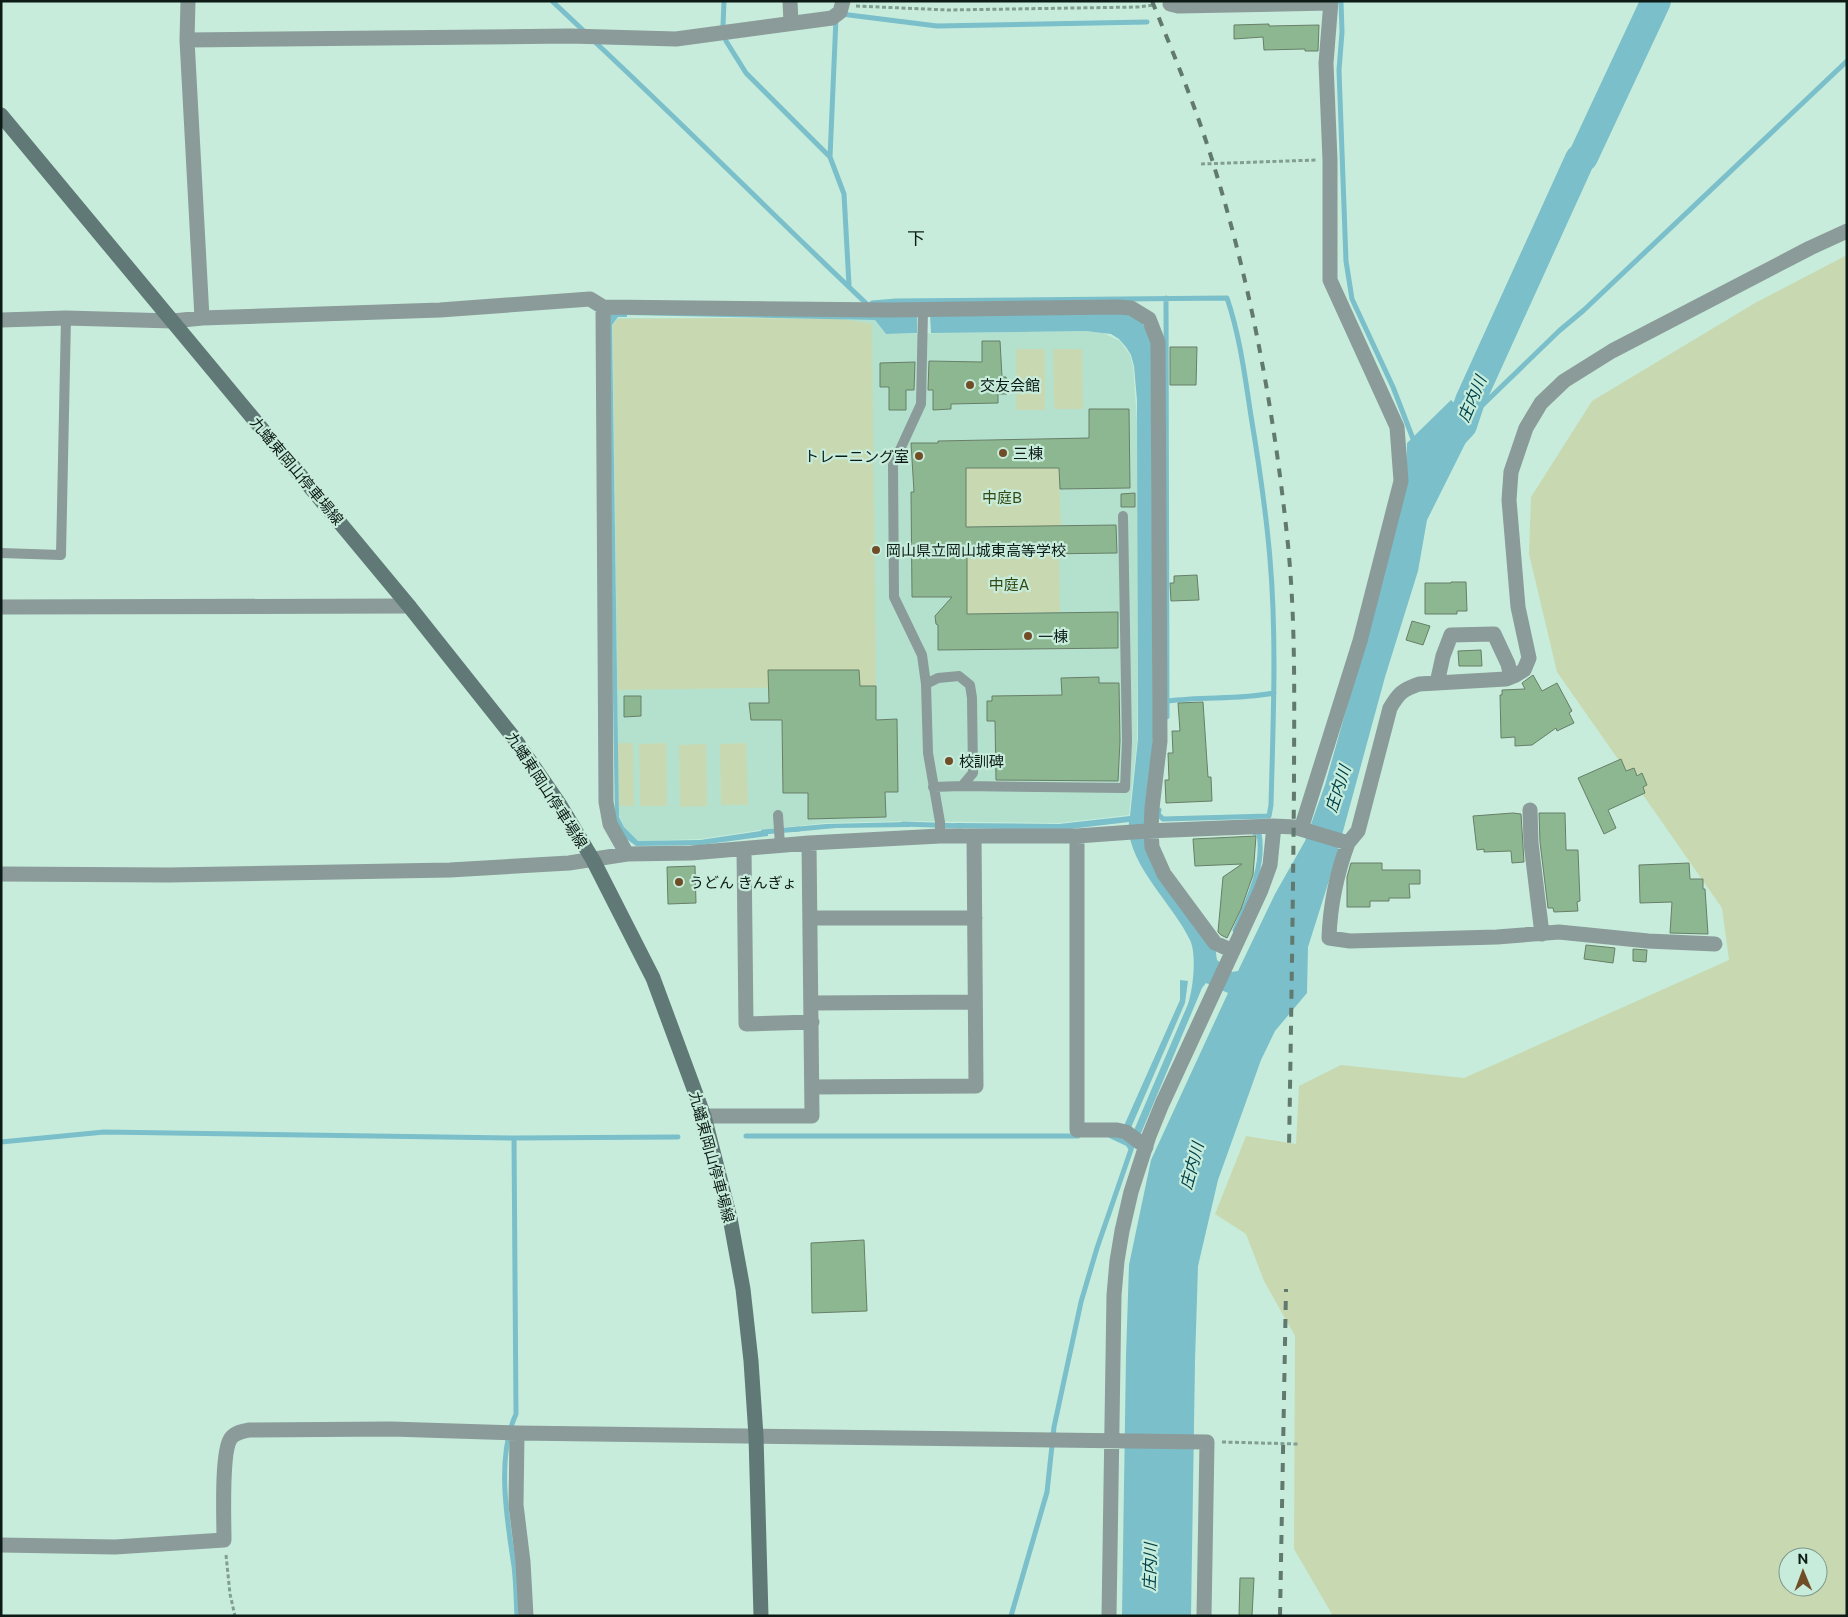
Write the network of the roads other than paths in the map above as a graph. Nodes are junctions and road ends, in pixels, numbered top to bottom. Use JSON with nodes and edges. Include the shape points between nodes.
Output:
{"nodes":[{"id":1,"x":188,"y":1,"type":"edge"},
{"id":2,"x":790,"y":1,"type":"edge"},
{"id":3,"x":1331,"y":2,"type":"edge"},
{"id":4,"x":1248,"y":3,"type":"edge"},
{"id":5,"x":1170,"y":4,"type":"road end"},
{"id":6,"x":840,"y":9,"type":"edge"},
{"id":7,"x":791,"y":23,"type":"junction"},
{"id":8,"x":187,"y":40,"type":"junction"},
{"id":9,"x":1,"y":115,"type":"edge"},
{"id":10,"x":1847,"y":231,"type":"edge"},
{"id":11,"x":603,"y":306,"type":"junction"},
{"id":12,"x":923,"y":313,"type":"junction"},
{"id":13,"x":66,"y":318,"type":"junction"},
{"id":14,"x":202,"y":318,"type":"junction"},
{"id":15,"x":1,"y":320,"type":"edge"},
{"id":16,"x":173,"y":321,"type":"junction"},
{"id":17,"x":1123,"y":516,"type":"dead end"},
{"id":18,"x":1,"y":553,"type":"edge"},
{"id":19,"x":409,"y":606,"type":"junction"},
{"id":20,"x":1,"y":607,"type":"edge"},
{"id":21,"x":1511,"y":677,"type":"junction"},
{"id":22,"x":1437,"y":683,"type":"junction"},
{"id":23,"x":926,"y":684,"type":"junction"},
{"id":24,"x":962,"y":786,"type":"junction"},
{"id":25,"x":933,"y":787,"type":"junction"},
{"id":26,"x":1530,"y":810,"type":"dead end"},
{"id":27,"x":778,"y":815,"type":"dead end"},
{"id":28,"x":1274,"y":826,"type":"junction"},
{"id":29,"x":940,"y":830,"type":"junction"},
{"id":30,"x":1149,"y":830,"type":"junction"},
{"id":31,"x":1303,"y":830,"type":"junction"},
{"id":32,"x":974,"y":836,"type":"junction"},
{"id":33,"x":1078,"y":836,"type":"junction"},
{"id":34,"x":780,"y":837,"type":"junction"},
{"id":35,"x":1345,"y":842,"type":"junction"},
{"id":36,"x":809,"y":843,"type":"junction"},
{"id":37,"x":744,"y":848,"type":"junction"},
{"id":38,"x":627,"y":854,"type":"junction"},
{"id":39,"x":593,"y":860,"type":"junction"},
{"id":40,"x":1,"y":874,"type":"edge"},
{"id":41,"x":810,"y":918,"type":"junction"},
{"id":42,"x":975,"y":918,"type":"junction"},
{"id":43,"x":1542,"y":934,"type":"junction"},
{"id":44,"x":1715,"y":944,"type":"dead end"},
{"id":45,"x":1228,"y":953,"type":"junction"},
{"id":46,"x":975,"y":1002,"type":"junction"},
{"id":47,"x":812,"y":1003,"type":"junction"},
{"id":48,"x":812,"y":1022,"type":"junction"},
{"id":49,"x":812,"y":1088,"type":"junction"},
{"id":50,"x":704,"y":1116,"type":"junction"},
{"id":51,"x":1139,"y":1143,"type":"junction"},
{"id":52,"x":511,"y":1433,"type":"junction"},
{"id":53,"x":756,"y":1436,"type":"junction"},
{"id":54,"x":1115,"y":1441,"type":"junction"},
{"id":55,"x":1,"y":1545,"type":"edge"},
{"id":56,"x":526,"y":1616,"type":"edge"},
{"id":57,"x":761,"y":1616,"type":"edge"},
{"id":58,"x":1109,"y":1616,"type":"edge"},
{"id":59,"x":1204,"y":1616,"type":"edge"}],
"edges":[{"from":1,"to":8,"type":"street"},
{"from":2,"to":7,"type":"street"},
{"from":3,"to":4,"type":"street"},
{"from":3,"to":31,"type":"street","via":[[1326,63],[1330,280],[1397,427],[1401,482],[1360,640]]},
{"from":4,"to":5,"type":"street"},
{"from":6,"to":7,"type":"street"},
{"from":7,"to":8,"type":"street","via":[[676,38]]},
{"from":8,"to":14,"type":"street"},
{"from":9,"to":16,"type":"main road","name":"九蟠東岡山停車場線"},
{"from":10,"to":21,"type":"street","via":[[1612,351],[1564,381],[1540,402],[1526,428],[1511,472],[1509,500],[1518,607],[1529,658],[1524,670]]},
{"from":11,"to":12,"type":"street"},
{"from":11,"to":14,"type":"street","via":[[590,299],[440,310]]},
{"from":11,"to":38,"type":"street","via":[[606,802],[610,824]]},
{"from":12,"to":23,"type":"lane","via":[[921,404],[893,465],[894,597],[922,655]]},
{"from":12,"to":30,"type":"street","via":[[1131,308],[1150,319],[1154,328],[1158,342],[1160,741]]},
{"from":13,"to":15,"type":"street"},
{"from":13,"to":16,"type":"street"},
{"from":13,"to":18,"type":"lane","via":[[60,555]]},
{"from":14,"to":16,"type":"street"},
{"from":16,"to":19,"type":"main road","name":"九蟠東岡山停車場線"},
{"from":17,"to":24,"type":"lane","via":[[1126,788]]},
{"from":19,"to":20,"type":"street"},
{"from":19,"to":39,"type":"main road","name":"九蟠東岡山停車場線","via":[[514,738]]},
{"from":21,"to":22,"type":"street"},
{"from":21,"to":22,"type":"street","via":[[1494,634],[1451,635]]},
{"from":22,"to":35,"type":"street","via":[[1407,688],[1399,693],[1390,708],[1358,830]]},
{"from":23,"to":24,"type":"lane","via":[[938,678],[959,676],[970,685],[973,773]]},
{"from":23,"to":25,"type":"lane","via":[[928,753]]},
{"from":24,"to":25,"type":"lane"},
{"from":25,"to":29,"type":"lane"},
{"from":26,"to":43,"type":"street"},
{"from":27,"to":34,"type":"lane"},
{"from":28,"to":30,"type":"street"},
{"from":28,"to":31,"type":"street"},
{"from":28,"to":45,"type":"street","via":[[1270,865],[1261,890]]},
{"from":29,"to":32,"type":"street"},
{"from":29,"to":36,"type":"street"},
{"from":30,"to":33,"type":"street"},
{"from":30,"to":45,"type":"street","via":[[1152,847],[1164,874],[1215,943]]},
{"from":31,"to":35,"type":"street"},
{"from":32,"to":33,"type":"street"},
{"from":32,"to":42,"type":"street"},
{"from":33,"to":51,"type":"street","via":[[1077,1130],[1117,1130],[1126,1132]]},
{"from":34,"to":36,"type":"street"},
{"from":34,"to":37,"type":"street"},
{"from":35,"to":43,"type":"street","via":[[1329,938],[1350,941]]},
{"from":36,"to":41,"type":"street"},
{"from":37,"to":38,"type":"street"},
{"from":37,"to":48,"type":"street","via":[[746,1024]]},
{"from":38,"to":39,"type":"street"},
{"from":39,"to":40,"type":"street","via":[[440,870],[169,875]]},
{"from":39,"to":50,"type":"main road","name":"九蟠東岡山停車場線","via":[[653,978]]},
{"from":41,"to":42,"type":"street"},
{"from":41,"to":47,"type":"street"},
{"from":42,"to":46,"type":"street"},
{"from":43,"to":44,"type":"street","via":[[1558,932],[1648,942]]},
{"from":45,"to":51,"type":"street","via":[[1216,988],[1162,1104]]},
{"from":46,"to":47,"type":"street"},
{"from":46,"to":49,"type":"street","via":[[976,1086]]},
{"from":47,"to":48,"type":"street"},
{"from":48,"to":49,"type":"street"},
{"from":49,"to":50,"type":"street","via":[[812,1116]]},
{"from":50,"to":53,"type":"main road","name":"九蟠東岡山停車場線","via":[[730,1218],[743,1289]]},
{"from":51,"to":54,"type":"street","via":[[1114,1295]]},
{"from":52,"to":53,"type":"street"},
{"from":52,"to":55,"type":"street","via":[[381,1429],[249,1430],[231,1438],[227,1448],[224,1540],[115,1547]]},
{"from":52,"to":56,"type":"street"},
{"from":53,"to":54,"type":"street"},
{"from":53,"to":57,"type":"main road","name":"九蟠東岡山停車場線"},
{"from":54,"to":58,"type":"street"},
{"from":54,"to":59,"type":"street","via":[[1204,1442]]}]}
